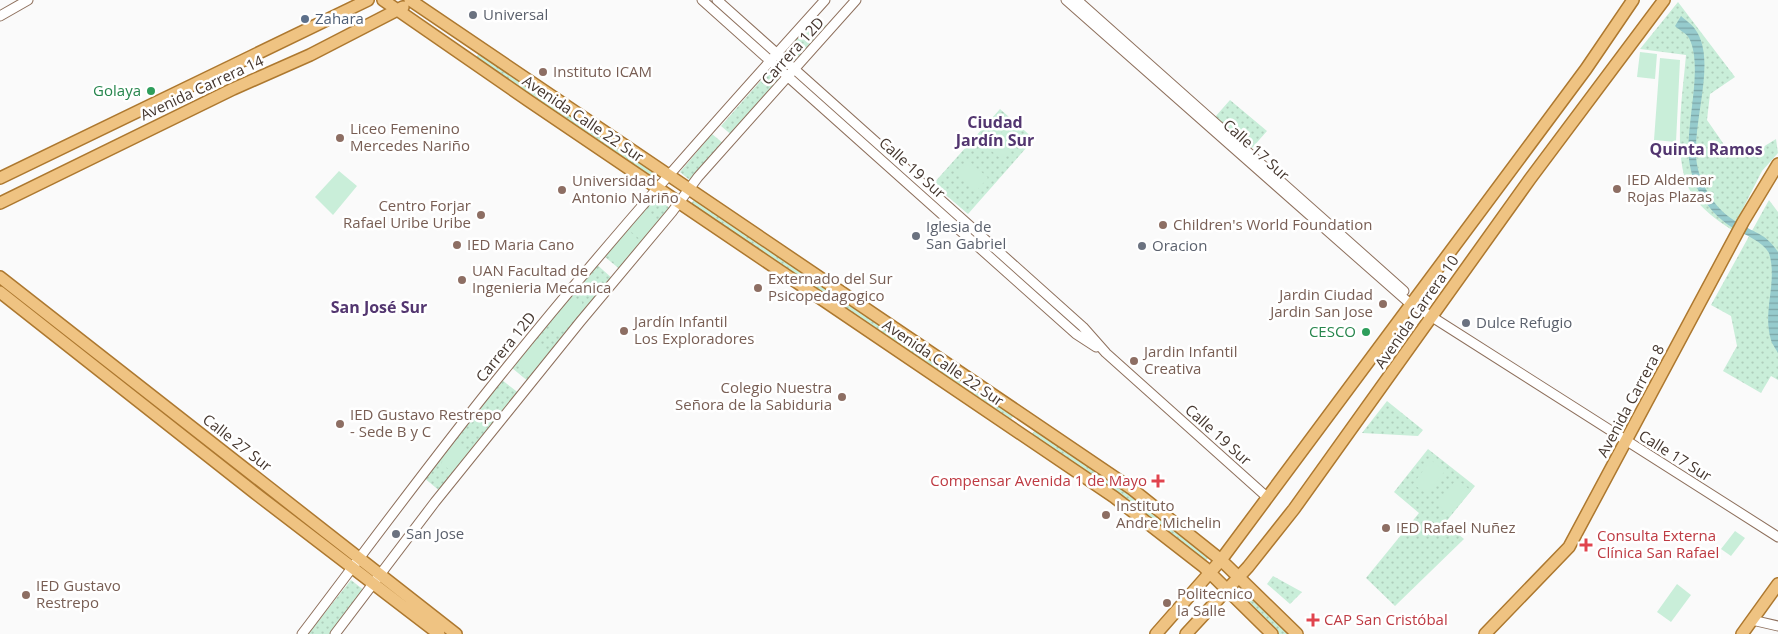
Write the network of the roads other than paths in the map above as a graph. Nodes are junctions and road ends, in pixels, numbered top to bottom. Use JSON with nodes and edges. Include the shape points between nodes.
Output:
{"nodes":[{"id":1,"x":28,"y":0,"type":"edge"},
{"id":2,"x":368,"y":0,"type":"edge"},
{"id":3,"x":383,"y":0,"type":"edge"},
{"id":4,"x":702,"y":0,"type":"edge"},
{"id":5,"x":717,"y":0,"type":"edge"},
{"id":6,"x":825,"y":0,"type":"edge"},
{"id":7,"x":856,"y":0,"type":"edge"},
{"id":8,"x":1066,"y":0,"type":"edge"},
{"id":9,"x":1078,"y":0,"type":"edge"},
{"id":10,"x":1634,"y":0,"type":"edge"},
{"id":11,"x":1664,"y":0,"type":"edge"},
{"id":12,"x":413,"y":1,"type":"edge"},
{"id":13,"x":357,"y":4,"type":"edge"},
{"id":14,"x":397,"y":10,"type":"junction"},
{"id":15,"x":0,"y":16,"type":"edge"},
{"id":16,"x":778,"y":54,"type":"junction"},
{"id":17,"x":771,"y":62,"type":"junction"},
{"id":18,"x":791,"y":73,"type":"junction"},
{"id":19,"x":1778,"y":164,"type":"edge"},
{"id":20,"x":669,"y":175,"type":"junction"},
{"id":21,"x":0,"y":178,"type":"edge"},
{"id":22,"x":658,"y":188,"type":"junction"},
{"id":23,"x":689,"y":189,"type":"junction"},
{"id":24,"x":679,"y":202,"type":"junction"},
{"id":25,"x":0,"y":203,"type":"edge"},
{"id":26,"x":0,"y":277,"type":"edge"},
{"id":27,"x":0,"y":292,"type":"edge"},
{"id":28,"x":1414,"y":303,"type":"junction"},
{"id":29,"x":1431,"y":317,"type":"junction"},
{"id":30,"x":1626,"y":442,"type":"junction"},
{"id":31,"x":1268,"y":498,"type":"junction"},
{"id":32,"x":1778,"y":537,"type":"edge"},
{"id":33,"x":360,"y":558,"type":"junction"},
{"id":34,"x":1221,"y":560,"type":"junction"},
{"id":35,"x":353,"y":568,"type":"junction"},
{"id":36,"x":380,"y":574,"type":"junction"},
{"id":37,"x":1210,"y":574,"type":"junction"},
{"id":38,"x":1239,"y":578,"type":"junction"},
{"id":39,"x":374,"y":584,"type":"junction"},
{"id":40,"x":1778,"y":584,"type":"edge"},
{"id":41,"x":1227,"y":590,"type":"junction"},
{"id":42,"x":1752,"y":620,"type":"junction"},
{"id":43,"x":1778,"y":626,"type":"edge"},
{"id":44,"x":302,"y":634,"type":"edge"},
{"id":45,"x":336,"y":634,"type":"edge"},
{"id":46,"x":439,"y":634,"type":"edge"},
{"id":47,"x":456,"y":634,"type":"edge"},
{"id":48,"x":1156,"y":634,"type":"edge"},
{"id":49,"x":1186,"y":634,"type":"edge"},
{"id":50,"x":1272,"y":634,"type":"edge"},
{"id":51,"x":1297,"y":634,"type":"edge"},
{"id":52,"x":1485,"y":634,"type":"edge"},
{"id":53,"x":1742,"y":634,"type":"edge"}],
"edges":[{"from":1,"to":15,"type":"street"},
{"from":2,"to":13,"type":"main road","name":"Avenida Carrera 14"},
{"from":3,"to":14,"type":"main road","name":"Avenida Calle 22 Sur"},
{"from":4,"to":17,"type":"street","name":"Calle 19 Sur"},
{"from":5,"to":16,"type":"street","name":"Calle 19 Sur"},
{"from":6,"to":16,"type":"street","name":"Carrera 12D"},
{"from":7,"to":18,"type":"street","name":"Carrera 12D"},
{"from":8,"to":28,"type":"street","name":"Calle 17 Sur","via":[[1364,265]]},
{"from":9,"to":28,"type":"street","name":"Calle 17 Sur"},
{"from":10,"to":28,"type":"main road","name":"Avenida Carrera 10"},
{"from":11,"to":29,"type":"main road","name":"Avenida Carrera 10"},
{"from":12,"to":14,"type":"main road","name":"Avenida Carrera 14"},
{"from":12,"to":20,"type":"main road","name":"Avenida Calle 22 Sur"},
{"from":13,"to":21,"type":"main road","name":"Avenida Carrera 14"},
{"from":14,"to":22,"type":"main road","name":"Avenida Calle 22 Sur"},
{"from":14,"to":25,"type":"main road","name":"Avenida Carrera 14"},
{"from":16,"to":17,"type":"street","name":"Carrera 12D"},
{"from":16,"to":18,"type":"street","name":"Calle 19 Sur"},
{"from":17,"to":18,"type":"street","name":"Calle 19 Sur"},
{"from":17,"to":20,"type":"street","name":"Carrera 12D"},
{"from":18,"to":23,"type":"street","name":"Carrera 12D"},
{"from":18,"to":31,"type":"street","name":"Calle 19 Sur","via":[[1083,326],[1106,353]]},
{"from":19,"to":30,"type":"main road","name":"Avenida Carrera 8","via":[[1743,222]]},
{"from":20,"to":22,"type":"street","name":"Carrera 12D"},
{"from":20,"to":23,"type":"main road","name":"Avenida Calle 22 Sur"},
{"from":22,"to":24,"type":"main road","name":"Avenida Calle 22 Sur"},
{"from":22,"to":33,"type":"street","name":"Carrera 12D","via":[[504,370]]},
{"from":23,"to":24,"type":"street","name":"Carrera 12D"},
{"from":23,"to":34,"type":"main road","name":"Avenida Calle 22 Sur","via":[[1120,481]]},
{"from":24,"to":36,"type":"street","name":"Carrera 12D","via":[[526,388]]},
{"from":24,"to":37,"type":"main road","name":"Avenida Calle 22 Sur","via":[[1114,497]]},
{"from":26,"to":33,"type":"main road","name":"Calle 27 Sur"},
{"from":27,"to":35,"type":"main road","name":"Calle 27 Sur"},
{"from":28,"to":29,"type":"street","name":"Calle 17 Sur"},
{"from":28,"to":31,"type":"main road","name":"Avenida Carrera 10"},
{"from":29,"to":30,"type":"street","name":"Calle 17 Sur"},
{"from":29,"to":38,"type":"main road","name":"Avenida Carrera 10","via":[[1294,509]]},
{"from":30,"to":32,"type":"street","name":"Calle 17 Sur"},
{"from":30,"to":52,"type":"main road","name":"Avenida Carrera 8","via":[[1570,547]]},
{"from":31,"to":34,"type":"main road","name":"Avenida Carrera 10"},
{"from":33,"to":35,"type":"street","name":"Carrera 12D"},
{"from":33,"to":36,"type":"main road","name":"Calle 27 Sur"},
{"from":34,"to":37,"type":"main road","name":"Avenida Carrera 10"},
{"from":34,"to":38,"type":"main road","name":"Avenida Calle 22 Sur"},
{"from":35,"to":39,"type":"main road","name":"Calle 27 Sur"},
{"from":35,"to":44,"type":"street","name":"Carrera 12D"},
{"from":36,"to":39,"type":"street","name":"Carrera 12D"},
{"from":36,"to":47,"type":"main road","name":"Calle 27 Sur"},
{"from":37,"to":41,"type":"main road","name":"Avenida Calle 22 Sur"},
{"from":37,"to":48,"type":"main road","name":"Avenida Carrera 10"},
{"from":38,"to":41,"type":"main road","name":"Avenida Carrera 10"},
{"from":38,"to":51,"type":"main road","name":"Avenida Calle 22 Sur"},
{"from":39,"to":45,"type":"street","name":"Carrera 12D"},
{"from":39,"to":46,"type":"main road","name":"Calle 27 Sur"},
{"from":40,"to":42,"type":"main road"},
{"from":41,"to":49,"type":"main road","name":"Avenida Carrera 10"},
{"from":41,"to":50,"type":"main road","name":"Avenida Calle 22 Sur"},
{"from":42,"to":43,"type":"street"},
{"from":42,"to":53,"type":"main road"}]}
